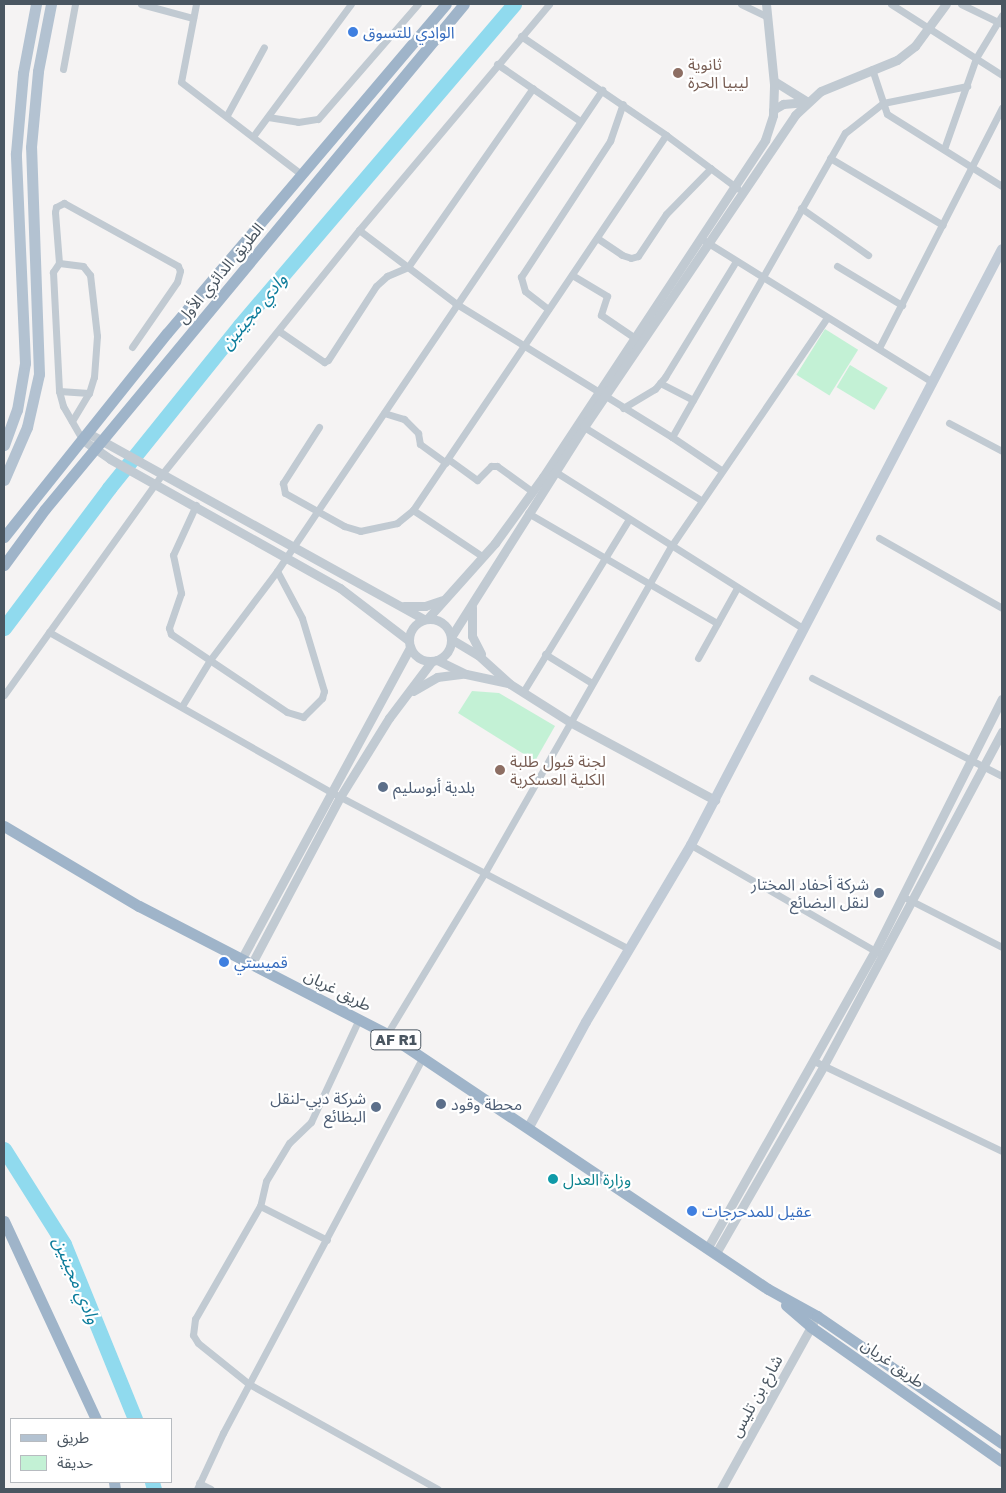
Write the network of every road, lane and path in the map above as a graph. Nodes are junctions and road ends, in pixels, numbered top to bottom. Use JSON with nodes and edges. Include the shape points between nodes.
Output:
{"nodes":[{"id":1,"x":36,"y":4,"type":"edge"},
{"id":2,"x":51,"y":4,"type":"edge"},
{"id":3,"x":75,"y":4,"type":"edge"},
{"id":4,"x":141,"y":4,"type":"edge"},
{"id":5,"x":196,"y":4,"type":"edge"},
{"id":6,"x":351,"y":4,"type":"edge"},
{"id":7,"x":418,"y":4,"type":"edge"},
{"id":8,"x":446,"y":4,"type":"edge"},
{"id":9,"x":464,"y":4,"type":"edge"},
{"id":10,"x":549,"y":4,"type":"edge"},
{"id":11,"x":741,"y":4,"type":"edge"},
{"id":12,"x":766,"y":4,"type":"edge"},
{"id":13,"x":891,"y":4,"type":"edge"},
{"id":14,"x":946,"y":4,"type":"edge"},
{"id":15,"x":961,"y":4,"type":"edge"},
{"id":16,"x":1002,"y":15,"type":"edge"},
{"id":17,"x":766,"y":16,"type":"junction"},
{"id":18,"x":193,"y":18,"type":"junction"},
{"id":19,"x":1000,"y":23,"type":"edge"},
{"id":20,"x":929,"y":28,"type":"junction"},
{"id":21,"x":521,"y":36,"type":"junction"},
{"id":22,"x":264,"y":47,"type":"dead end"},
{"id":23,"x":976,"y":58,"type":"junction"},
{"id":24,"x":498,"y":64,"type":"junction"},
{"id":25,"x":63,"y":69,"type":"dead end"},
{"id":26,"x":872,"y":69,"type":"junction"},
{"id":27,"x":1002,"y":75,"type":"edge"},
{"id":28,"x":774,"y":81,"type":"junction"},
{"id":29,"x":966,"y":86,"type":"junction"},
{"id":30,"x":533,"y":88,"type":"junction"},
{"id":31,"x":602,"y":90,"type":"junction"},
{"id":32,"x":807,"y":102,"type":"junction"},
{"id":33,"x":883,"y":103,"type":"junction"},
{"id":34,"x":623,"y":104,"type":"junction"},
{"id":35,"x":1002,"y":108,"type":"edge"},
{"id":36,"x":773,"y":110,"type":"junction"},
{"id":37,"x":227,"y":115,"type":"junction"},
{"id":38,"x":268,"y":117,"type":"junction"},
{"id":39,"x":580,"y":121,"type":"junction"},
{"id":40,"x":666,"y":134,"type":"junction"},
{"id":41,"x":254,"y":135,"type":"junction"},
{"id":42,"x":944,"y":149,"type":"junction"},
{"id":43,"x":830,"y":158,"type":"junction"},
{"id":44,"x":972,"y":167,"type":"junction"},
{"id":45,"x":711,"y":168,"type":"junction"},
{"id":46,"x":302,"y":175,"type":"junction"},
{"id":47,"x":1002,"y":186,"type":"edge"},
{"id":48,"x":737,"y":188,"type":"junction"},
{"id":49,"x":801,"y":208,"type":"junction"},
{"id":50,"x":943,"y":225,"type":"junction"},
{"id":51,"x":359,"y":230,"type":"junction"},
{"id":52,"x":597,"y":238,"type":"junction"},
{"id":53,"x":704,"y":240,"type":"junction"},
{"id":54,"x":1002,"y":249,"type":"edge"},
{"id":55,"x":868,"y":255,"type":"dead end"},
{"id":56,"x":736,"y":261,"type":"junction"},
{"id":57,"x":59,"y":264,"type":"junction"},
{"id":58,"x":837,"y":266,"type":"dead end"},
{"id":59,"x":408,"y":267,"type":"junction"},
{"id":60,"x":572,"y":275,"type":"junction"},
{"id":61,"x":761,"y":277,"type":"junction"},
{"id":62,"x":455,"y":304,"type":"junction"},
{"id":63,"x":902,"y":305,"type":"junction"},
{"id":64,"x":548,"y":309,"type":"junction"},
{"id":65,"x":827,"y":318,"type":"junction"},
{"id":66,"x":279,"y":331,"type":"junction"},
{"id":67,"x":635,"y":338,"type":"junction"},
{"id":68,"x":524,"y":344,"type":"junction"},
{"id":69,"x":132,"y":347,"type":"dead end"},
{"id":70,"x":879,"y":348,"type":"junction"},
{"id":71,"x":932,"y":382,"type":"junction"},
{"id":72,"x":660,"y":383,"type":"junction"},
{"id":73,"x":59,"y":391,"type":"junction"},
{"id":74,"x":89,"y":393,"type":"junction"},
{"id":75,"x":596,"y":393,"type":"junction"},
{"id":76,"x":605,"y":397,"type":"junction"},
{"id":77,"x":693,"y":400,"type":"junction"},
{"id":78,"x":623,"y":408,"type":"junction"},
{"id":79,"x":384,"y":413,"type":"junction"},
{"id":80,"x":949,"y":423,"type":"dead end"},
{"id":81,"x":74,"y":424,"type":"junction"},
{"id":82,"x":584,"y":426,"type":"junction"},
{"id":83,"x":318,"y":427,"type":"dead end"},
{"id":84,"x":85,"y":436,"type":"junction"},
{"id":85,"x":672,"y":437,"type":"junction"},
{"id":86,"x":4,"y":445,"type":"edge"},
{"id":87,"x":98,"y":445,"type":"junction"},
{"id":88,"x":1002,"y":451,"type":"edge"},
{"id":89,"x":447,"y":461,"type":"junction"},
{"id":90,"x":552,"y":470,"type":"junction"},
{"id":91,"x":721,"y":470,"type":"junction"},
{"id":92,"x":158,"y":472,"type":"junction"},
{"id":93,"x":4,"y":480,"type":"edge"},
{"id":94,"x":152,"y":481,"type":"junction"},
{"id":95,"x":533,"y":492,"type":"junction"},
{"id":96,"x":701,"y":500,"type":"junction"},
{"id":97,"x":196,"y":505,"type":"junction"},
{"id":98,"x":412,"y":510,"type":"junction"},
{"id":99,"x":317,"y":512,"type":"junction"},
{"id":100,"x":528,"y":512,"type":"junction"},
{"id":101,"x":629,"y":519,"type":"junction"},
{"id":102,"x":4,"y":537,"type":"edge"},
{"id":103,"x":879,"y":538,"type":"dead end"},
{"id":104,"x":672,"y":545,"type":"junction"},
{"id":105,"x":292,"y":548,"type":"junction"},
{"id":106,"x":287,"y":556,"type":"junction"},
{"id":107,"x":482,"y":556,"type":"junction"},
{"id":108,"x":604,"y":559,"type":"junction"},
{"id":109,"x":4,"y":565,"type":"edge"},
{"id":110,"x":277,"y":570,"type":"junction"},
{"id":111,"x":649,"y":584,"type":"junction"},
{"id":112,"x":737,"y":588,"type":"junction"},
{"id":113,"x":442,"y":600,"type":"junction"},
{"id":114,"x":472,"y":603,"type":"junction"},
{"id":115,"x":400,"y":605,"type":"junction"},
{"id":116,"x":1002,"y":608,"type":"edge"},
{"id":117,"x":426,"y":619,"type":"junction"},
{"id":118,"x":717,"y":623,"type":"junction"},
{"id":119,"x":804,"y":629,"type":"junction"},
{"id":120,"x":49,"y":632,"type":"junction"},
{"id":121,"x":451,"y":638,"type":"junction"},
{"id":122,"x":409,"y":644,"type":"junction"},
{"id":123,"x":545,"y":654,"type":"junction"},
{"id":124,"x":698,"y":658,"type":"dead end"},
{"id":125,"x":210,"y":660,"type":"junction"},
{"id":126,"x":434,"y":660,"type":"junction"},
{"id":127,"x":485,"y":661,"type":"junction"},
{"id":128,"x":466,"y":674,"type":"junction"},
{"id":129,"x":812,"y":678,"type":"dead end"},
{"id":130,"x":592,"y":683,"type":"junction"},
{"id":131,"x":510,"y":684,"type":"junction"},
{"id":132,"x":522,"y":692,"type":"junction"},
{"id":133,"x":4,"y":695,"type":"edge"},
{"id":134,"x":406,"y":695,"type":"junction"},
{"id":135,"x":1002,"y":699,"type":"edge"},
{"id":136,"x":182,"y":706,"type":"junction"},
{"id":137,"x":570,"y":722,"type":"junction"},
{"id":138,"x":1002,"y":731,"type":"edge"},
{"id":139,"x":970,"y":760,"type":"junction"},
{"id":140,"x":983,"y":767,"type":"junction"},
{"id":141,"x":1002,"y":776,"type":"edge"},
{"id":142,"x":331,"y":792,"type":"junction"},
{"id":143,"x":340,"y":796,"type":"junction"},
{"id":144,"x":715,"y":800,"type":"junction"},
{"id":145,"x":4,"y":826,"type":"edge"},
{"id":146,"x":691,"y":845,"type":"junction"},
{"id":147,"x":484,"y":874,"type":"junction"},
{"id":148,"x":902,"y":896,"type":"junction"},
{"id":149,"x":913,"y":901,"type":"junction"},
{"id":150,"x":1002,"y":947,"type":"edge"},
{"id":151,"x":628,"y":950,"type":"junction"},
{"id":152,"x":875,"y":951,"type":"junction"},
{"id":153,"x":883,"y":956,"type":"junction"},
{"id":154,"x":246,"y":962,"type":"junction"},
{"id":155,"x":359,"y":1019,"type":"junction"},
{"id":156,"x":387,"y":1034,"type":"junction"},
{"id":157,"x":422,"y":1058,"type":"junction"},
{"id":158,"x":814,"y":1061,"type":"junction"},
{"id":159,"x":824,"y":1065,"type":"junction"},
{"id":160,"x":529,"y":1127,"type":"junction"},
{"id":161,"x":1002,"y":1151,"type":"edge"},
{"id":162,"x":260,"y":1206,"type":"junction"},
{"id":163,"x":4,"y":1221,"type":"edge"},
{"id":164,"x":327,"y":1240,"type":"junction"},
{"id":165,"x":712,"y":1250,"type":"junction"},
{"id":166,"x":814,"y":1322,"type":"junction"},
{"id":167,"x":249,"y":1384,"type":"junction"},
{"id":168,"x":96,"y":1418,"type":"edge"},
{"id":169,"x":1002,"y":1443,"type":"edge"},
{"id":170,"x":1002,"y":1460,"type":"edge"},
{"id":171,"x":198,"y":1486,"type":"edge"},
{"id":172,"x":211,"y":1489,"type":"edge"},
{"id":173,"x":438,"y":1489,"type":"edge"},
{"id":174,"x":721,"y":1489,"type":"edge"}],
"edges":[{"from":1,"to":86,"type":"main road","via":[[23,73],[16,153],[25,362],[17,410]]},
{"from":2,"to":93,"type":"main road","via":[[38,71],[31,147],[38,374],[27,427]]},
{"from":3,"to":25,"type":"street"},
{"from":4,"to":18,"type":"street"},
{"from":5,"to":18,"type":"street"},
{"from":6,"to":38,"type":"street"},
{"from":7,"to":38,"type":"street","via":[[318,119],[298,122]]},
{"from":8,"to":46,"type":"highway","name":"الطريق الدائري الأول"},
{"from":9,"to":87,"type":"highway","name":"الطريق الدائري الأول"},
{"from":10,"to":21,"type":"street"},
{"from":11,"to":17,"type":"street"},
{"from":12,"to":17,"type":"street"},
{"from":13,"to":20,"type":"street"},
{"from":14,"to":20,"type":"street"},
{"from":15,"to":19,"type":"street"},
{"from":16,"to":19,"type":"street"},
{"from":17,"to":28,"type":"street"},
{"from":18,"to":37,"type":"street","via":[[181,82]]},
{"from":19,"to":23,"type":"street"},
{"from":20,"to":23,"type":"street"},
{"from":20,"to":26,"type":"street","via":[[915,46],[897,60]]},
{"from":21,"to":24,"type":"street"},
{"from":21,"to":31,"type":"street"},
{"from":22,"to":37,"type":"street"},
{"from":23,"to":27,"type":"street"},
{"from":23,"to":29,"type":"street"},
{"from":24,"to":30,"type":"street"},
{"from":24,"to":51,"type":"street"},
{"from":26,"to":32,"type":"street","via":[[822,91]]},
{"from":26,"to":33,"type":"street"},
{"from":28,"to":32,"type":"street"},
{"from":28,"to":36,"type":"street"},
{"from":29,"to":33,"type":"street"},
{"from":29,"to":42,"type":"street"},
{"from":30,"to":39,"type":"street"},
{"from":30,"to":59,"type":"street"},
{"from":31,"to":34,"type":"street"},
{"from":31,"to":39,"type":"street"},
{"from":32,"to":36,"type":"street","via":[[782,104]]},
{"from":32,"to":48,"type":"street"},
{"from":33,"to":42,"type":"street","via":[[887,114]]},
{"from":33,"to":43,"type":"street","via":[[845,133]]},
{"from":34,"to":40,"type":"street"},
{"from":34,"to":64,"type":"street","via":[[610,141],[521,277],[525,291]]},
{"from":35,"to":44,"type":"street"},
{"from":36,"to":48,"type":"street","via":[[765,140]]},
{"from":37,"to":41,"type":"street"},
{"from":38,"to":41,"type":"street"},
{"from":39,"to":62,"type":"street"},
{"from":40,"to":45,"type":"street"},
{"from":40,"to":52,"type":"street"},
{"from":41,"to":46,"type":"street"},
{"from":42,"to":44,"type":"street"},
{"from":43,"to":49,"type":"street"},
{"from":43,"to":50,"type":"street"},
{"from":44,"to":47,"type":"street"},
{"from":44,"to":50,"type":"street"},
{"from":45,"to":48,"type":"street"},
{"from":45,"to":52,"type":"street","via":[[666,214],[638,256],[622,255]]},
{"from":46,"to":84,"type":"highway","name":"الطريق الدائري الأول","via":[[211,280]]},
{"from":48,"to":53,"type":"street"},
{"from":49,"to":55,"type":"street"},
{"from":49,"to":61,"type":"street"},
{"from":50,"to":63,"type":"street"},
{"from":51,"to":59,"type":"street"},
{"from":51,"to":66,"type":"street"},
{"from":52,"to":60,"type":"street"},
{"from":53,"to":56,"type":"street"},
{"from":53,"to":67,"type":"street"},
{"from":53,"to":76,"type":"street"},
{"from":54,"to":71,"type":"main road"},
{"from":56,"to":61,"type":"street"},
{"from":56,"to":72,"type":"street"},
{"from":57,"to":69,"type":"street","via":[[55,212],[59,204],[64,203],[178,266],[180,277]]},
{"from":57,"to":73,"type":"street","via":[[53,272]]},
{"from":57,"to":74,"type":"street","via":[[83,266],[90,275],[97,351]]},
{"from":58,"to":63,"type":"street"},
{"from":59,"to":62,"type":"street"},
{"from":59,"to":66,"type":"street","via":[[387,276],[376,286],[326,362]]},
{"from":60,"to":64,"type":"street"},
{"from":60,"to":67,"type":"street","via":[[606,296],[601,315]]},
{"from":61,"to":65,"type":"street"},
{"from":61,"to":77,"type":"street"},
{"from":62,"to":68,"type":"street"},
{"from":62,"to":79,"type":"street"},
{"from":63,"to":70,"type":"street"},
{"from":64,"to":68,"type":"street"},
{"from":65,"to":70,"type":"street"},
{"from":65,"to":91,"type":"street"},
{"from":66,"to":92,"type":"street"},
{"from":67,"to":75,"type":"street"},
{"from":68,"to":75,"type":"street"},
{"from":68,"to":89,"type":"street"},
{"from":70,"to":71,"type":"street"},
{"from":71,"to":119,"type":"main road"},
{"from":72,"to":77,"type":"street"},
{"from":72,"to":78,"type":"street"},
{"from":73,"to":74,"type":"street"},
{"from":73,"to":81,"type":"street","via":[[63,406]]},
{"from":74,"to":81,"type":"street"},
{"from":75,"to":76,"type":"street"},
{"from":75,"to":90,"type":"street"},
{"from":76,"to":78,"type":"street"},
{"from":76,"to":82,"type":"street"},
{"from":77,"to":85,"type":"street"},
{"from":78,"to":85,"type":"street"},
{"from":79,"to":89,"type":"street","via":[[404,419],[418,433],[420,444]]},
{"from":79,"to":99,"type":"street"},
{"from":80,"to":88,"type":"street"},
{"from":81,"to":84,"type":"street"},
{"from":82,"to":90,"type":"street"},
{"from":82,"to":96,"type":"street"},
{"from":83,"to":99,"type":"street","via":[[282,488]]},
{"from":84,"to":87,"type":"street"},
{"from":84,"to":102,"type":"highway","name":"الطريق الدائري الأول"},
{"from":85,"to":91,"type":"street"},
{"from":87,"to":92,"type":"street","via":[[115,448]]},
{"from":87,"to":94,"type":"street","via":[[110,459]]},
{"from":87,"to":109,"type":"highway","name":"الطريق الدائري الأول","via":[[45,508]]},
{"from":89,"to":95,"type":"street","via":[[477,480],[494,465]]},
{"from":89,"to":98,"type":"street"},
{"from":90,"to":95,"type":"street"},
{"from":90,"to":100,"type":"street"},
{"from":90,"to":101,"type":"street"},
{"from":91,"to":96,"type":"street"},
{"from":92,"to":94,"type":"street"},
{"from":92,"to":105,"type":"street"},
{"from":94,"to":97,"type":"street"},
{"from":94,"to":120,"type":"street"},
{"from":95,"to":107,"type":"street"},
{"from":96,"to":104,"type":"street"},
{"from":97,"to":106,"type":"street"},
{"from":97,"to":125,"type":"street","via":[[173,556],[181,593],[169,628],[171,634]]},
{"from":98,"to":99,"type":"street","via":[[397,523],[360,531]]},
{"from":98,"to":107,"type":"street"},
{"from":99,"to":105,"type":"street"},
{"from":100,"to":108,"type":"street"},
{"from":100,"to":114,"type":"street"},
{"from":101,"to":104,"type":"street"},
{"from":101,"to":108,"type":"street"},
{"from":103,"to":116,"type":"street"},
{"from":104,"to":111,"type":"street"},
{"from":104,"to":112,"type":"street"},
{"from":105,"to":106,"type":"street"},
{"from":105,"to":115,"type":"street"},
{"from":106,"to":110,"type":"street"},
{"from":106,"to":122,"type":"street","via":[[340,588]]},
{"from":107,"to":113,"type":"street"},
{"from":108,"to":111,"type":"street"},
{"from":108,"to":123,"type":"street"},
{"from":110,"to":125,"type":"street"},
{"from":110,"to":125,"type":"street","via":[[302,618],[324,691],[322,698],[303,717],[296,716]]},
{"from":111,"to":118,"type":"street"},
{"from":111,"to":130,"type":"street"},
{"from":112,"to":118,"type":"street"},
{"from":112,"to":119,"type":"street"},
{"from":113,"to":115,"type":"street","via":[[425,606]]},
{"from":113,"to":117,"type":"street"},
{"from":114,"to":121,"type":"street"},
{"from":114,"to":127,"type":"street","via":[[472,636]]},
{"from":115,"to":117,"type":"street"},
{"from":117,"to":121,"type":"street","via":[[440,621]]},
{"from":117,"to":122,"type":"street","via":[[412,627]]},
{"from":118,"to":124,"type":"street"},
{"from":119,"to":144,"type":"main road"},
{"from":120,"to":133,"type":"street"},
{"from":120,"to":136,"type":"street"},
{"from":121,"to":126,"type":"street","via":[[448,652]]},
{"from":121,"to":127,"type":"street"},
{"from":122,"to":126,"type":"street","via":[[418,658]]},
{"from":122,"to":142,"type":"street","via":[[379,709]]},
{"from":123,"to":130,"type":"street"},
{"from":123,"to":132,"type":"street"},
{"from":125,"to":136,"type":"street"},
{"from":126,"to":128,"type":"street"},
{"from":126,"to":134,"type":"street"},
{"from":127,"to":131,"type":"street"},
{"from":128,"to":131,"type":"street"},
{"from":128,"to":134,"type":"street","via":[[436,677]]},
{"from":129,"to":139,"type":"street"},
{"from":130,"to":137,"type":"street"},
{"from":131,"to":132,"type":"street"},
{"from":132,"to":137,"type":"street"},
{"from":134,"to":143,"type":"street"},
{"from":135,"to":139,"type":"street"},
{"from":136,"to":142,"type":"street"},
{"from":137,"to":144,"type":"street"},
{"from":137,"to":147,"type":"street"},
{"from":138,"to":140,"type":"street"},
{"from":139,"to":140,"type":"street"},
{"from":139,"to":148,"type":"street"},
{"from":140,"to":141,"type":"street"},
{"from":140,"to":149,"type":"street"},
{"from":142,"to":143,"type":"street"},
{"from":142,"to":154,"type":"street"},
{"from":143,"to":147,"type":"street"},
{"from":143,"to":154,"type":"street"},
{"from":144,"to":146,"type":"main road"},
{"from":145,"to":154,"type":"highway","name":"طريق غريان","number":"AF R1","via":[[140,906]]},
{"from":146,"to":151,"type":"main road"},
{"from":146,"to":152,"type":"street"},
{"from":147,"to":151,"type":"street"},
{"from":147,"to":156,"type":"street"},
{"from":148,"to":149,"type":"street"},
{"from":148,"to":152,"type":"street"},
{"from":149,"to":150,"type":"street"},
{"from":149,"to":153,"type":"street"},
{"from":151,"to":160,"type":"main road"},
{"from":152,"to":153,"type":"street"},
{"from":152,"to":158,"type":"street"},
{"from":153,"to":159,"type":"street"},
{"from":154,"to":155,"type":"highway","name":"طريق غريان","number":"AF R1"},
{"from":155,"to":156,"type":"highway","name":"طريق غريان","number":"AF R1"},
{"from":155,"to":162,"type":"street","via":[[311,1122],[289,1143],[266,1181]]},
{"from":156,"to":157,"type":"highway","name":"طريق غريان","number":"AF R1"},
{"from":157,"to":160,"type":"highway","name":"طريق غريان","number":"AF R1"},
{"from":157,"to":164,"type":"street"},
{"from":158,"to":159,"type":"street"},
{"from":158,"to":165,"type":"street"},
{"from":159,"to":161,"type":"street"},
{"from":159,"to":165,"type":"street"},
{"from":160,"to":165,"type":"highway","name":"طريق غريان","number":"AF R1"},
{"from":162,"to":164,"type":"street"},
{"from":162,"to":167,"type":"street","via":[[192,1327],[198,1343]]},
{"from":163,"to":168,"type":"highway"},
{"from":164,"to":167,"type":"street"},
{"from":165,"to":166,"type":"highway","name":"طريق غريان","number":"AF R1"},
{"from":166,"to":169,"type":"highway","name":"طريق غريان"},
{"from":166,"to":170,"type":"highway","name":"طريق غريان"},
{"from":166,"to":174,"type":"street","name":"شارع بن تليس"},
{"from":167,"to":171,"type":"street"},
{"from":167,"to":173,"type":"street"},
{"from":171,"to":172,"type":"street"}]}
